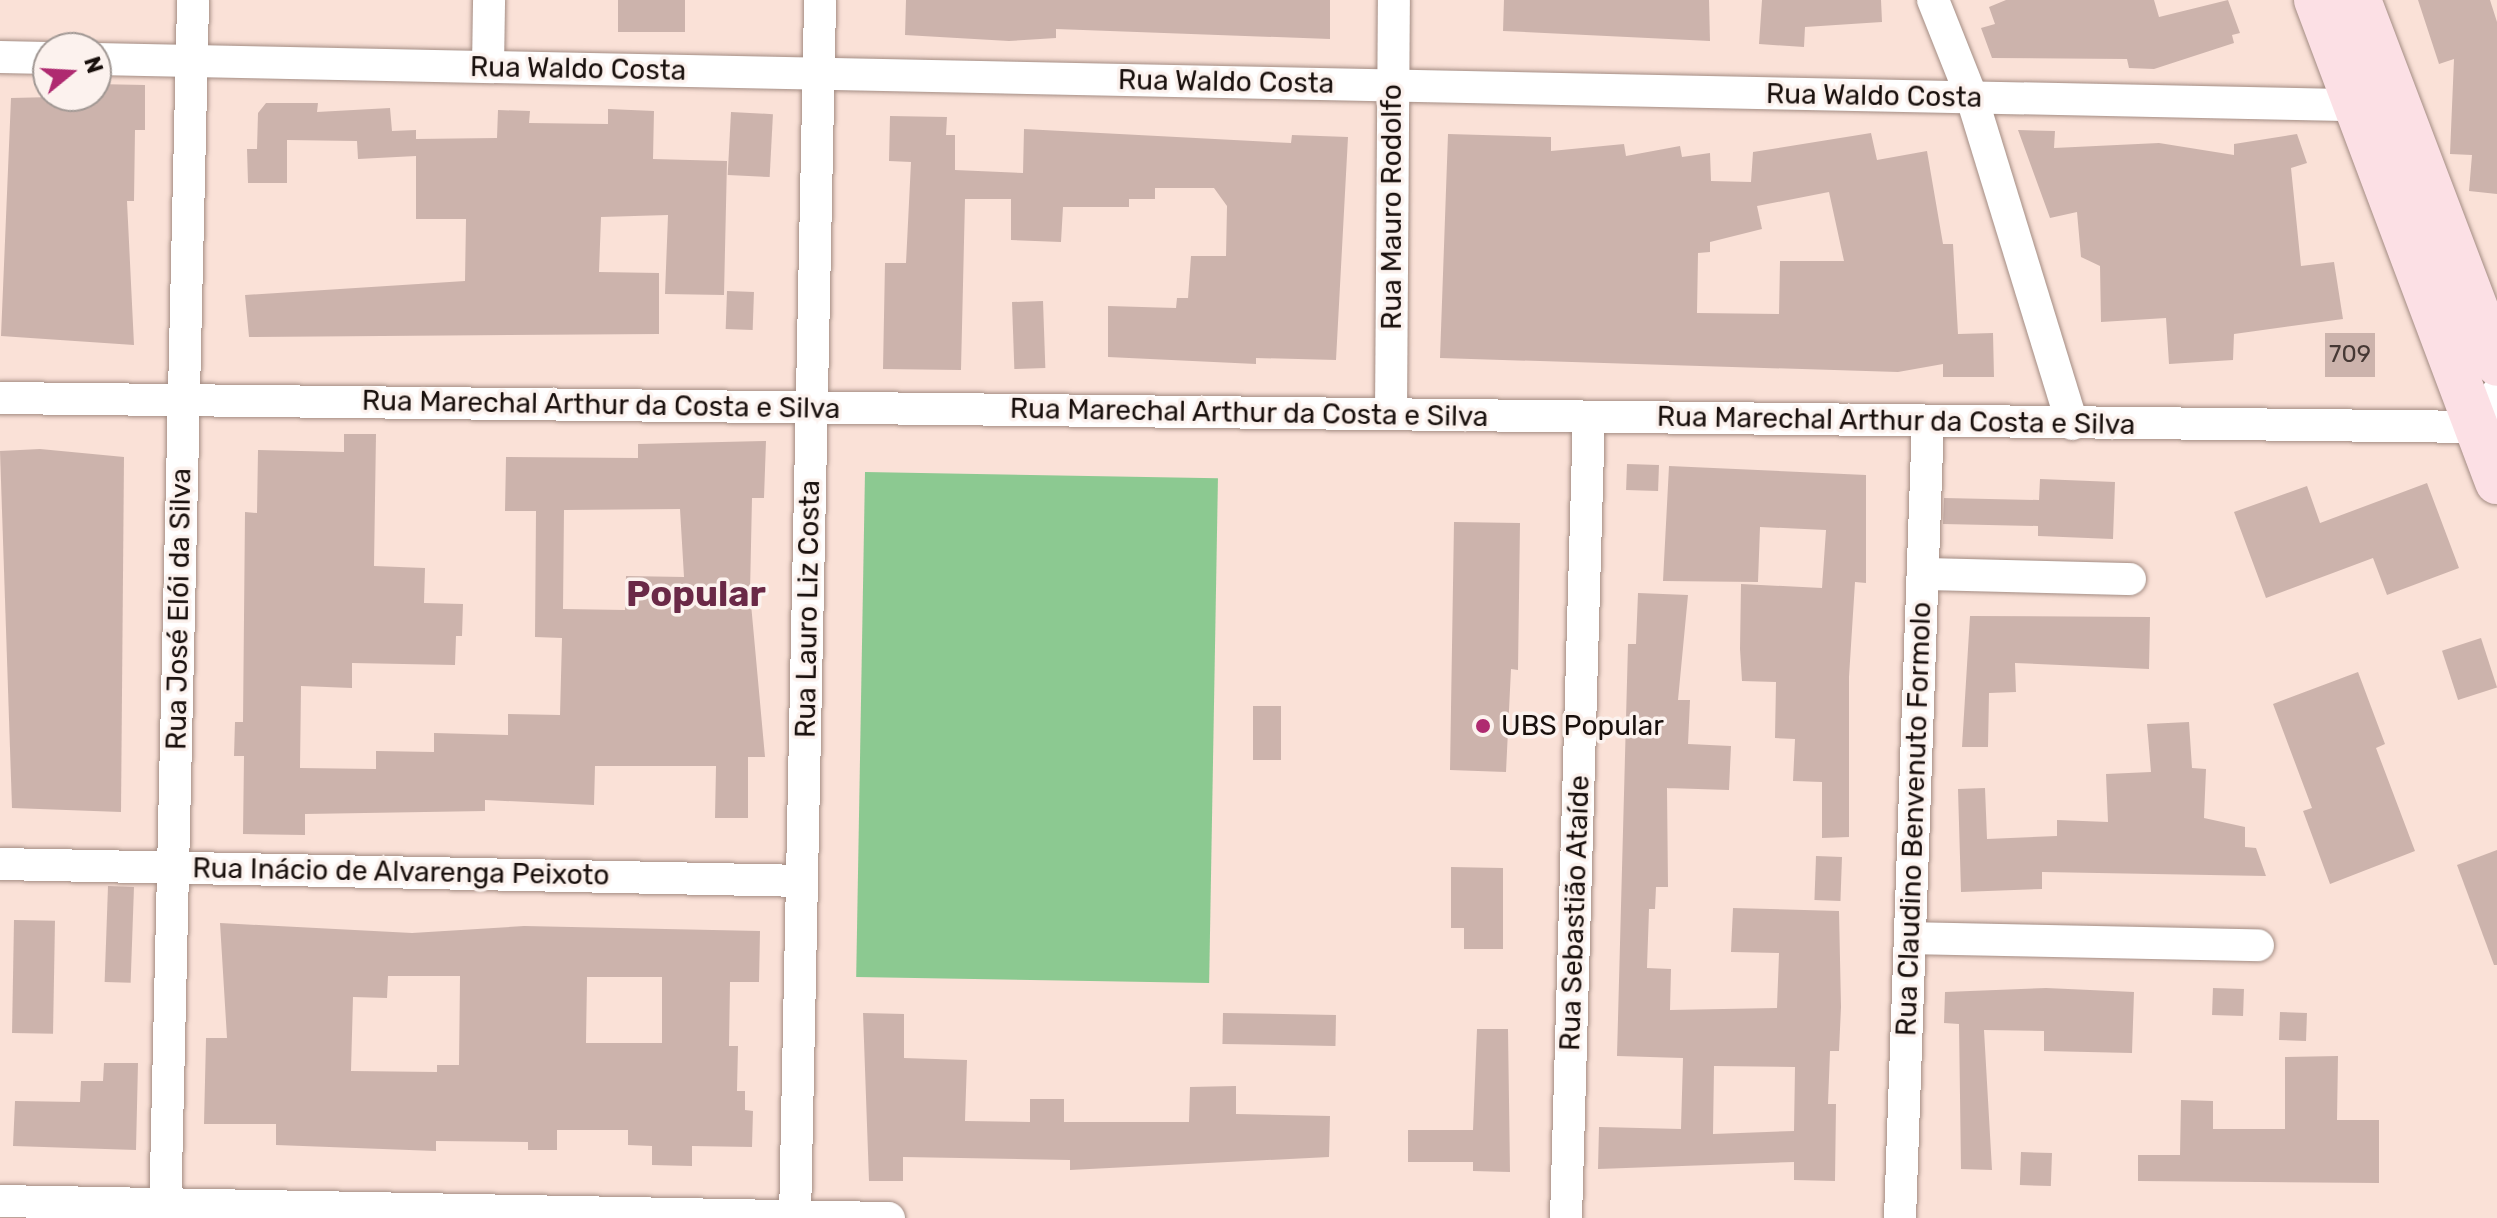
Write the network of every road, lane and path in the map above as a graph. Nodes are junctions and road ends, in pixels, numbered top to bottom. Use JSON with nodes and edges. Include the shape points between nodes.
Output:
{"nodes":[{"id":1,"x":193,"y":0,"type":"edge"},
{"id":2,"x":489,"y":0,"type":"edge"},
{"id":3,"x":820,"y":0,"type":"edge"},
{"id":4,"x":1394,"y":0,"type":"edge"},
{"id":5,"x":1933,"y":0,"type":"edge"},
{"id":6,"x":2316,"y":0,"type":"edge"},
{"id":7,"x":2359,"y":0,"type":"edge"},
{"id":8,"x":0,"y":57,"type":"edge"},
{"id":9,"x":32,"y":58,"type":"edge"},
{"id":10,"x":112,"y":59,"type":"edge"},
{"id":11,"x":192,"y":61,"type":"junction"},
{"id":12,"x":488,"y":67,"type":"junction"},
{"id":13,"x":819,"y":74,"type":"junction"},
{"id":14,"x":1393,"y":86,"type":"junction"},
{"id":15,"x":1972,"y":98,"type":"junction"},
{"id":16,"x":2356,"y":105,"type":"junction"},
{"id":17,"x":2497,"y":364,"type":"edge"},
{"id":18,"x":0,"y":398,"type":"edge"},
{"id":19,"x":184,"y":400,"type":"junction"},
{"id":20,"x":812,"y":408,"type":"junction"},
{"id":21,"x":1391,"y":414,"type":"junction"},
{"id":22,"x":2490,"y":416,"type":"edge"},
{"id":23,"x":1589,"y":417,"type":"junction"},
{"id":24,"x":1928,"y":421,"type":"junction"},
{"id":25,"x":2072,"y":424,"type":"junction"},
{"id":26,"x":2497,"y":482,"type":"edge"},
{"id":27,"x":1923,"y":574,"type":"junction"},
{"id":28,"x":2130,"y":579,"type":"dead end"},
{"id":29,"x":0,"y":864,"type":"edge"},
{"id":30,"x":173,"y":868,"type":"junction"},
{"id":31,"x":802,"y":881,"type":"junction"},
{"id":32,"x":1910,"y":938,"type":"junction"},
{"id":33,"x":2258,"y":945,"type":"dead end"},
{"id":34,"x":0,"y":1201,"type":"edge"},
{"id":35,"x":165,"y":1211,"type":"edge"},
{"id":36,"x":795,"y":1217,"type":"edge"},
{"id":37,"x":889,"y":1218,"type":"edge"},
{"id":38,"x":1566,"y":1218,"type":"edge"},
{"id":39,"x":1900,"y":1218,"type":"edge"}],
"edges":[{"from":1,"to":11,"type":"street","name":"Rua José Elói da Silva"},
{"from":2,"to":12,"type":"street"},
{"from":3,"to":13,"type":"street","name":"Rua Lauro Liz Costa"},
{"from":4,"to":14,"type":"street","name":"Rua Mauro Rodolfo"},
{"from":5,"to":15,"type":"street"},
{"from":6,"to":16,"type":"street"},
{"from":7,"to":17,"type":"street"},
{"from":8,"to":9,"type":"street"},
{"from":10,"to":11,"type":"street","name":"Rua Waldo Costa"},
{"from":11,"to":12,"type":"street","name":"Rua Waldo Costa"},
{"from":11,"to":19,"type":"street","name":"Rua José Elói da Silva"},
{"from":12,"to":13,"type":"street","name":"Rua Waldo Costa"},
{"from":13,"to":14,"type":"street","name":"Rua Waldo Costa"},
{"from":13,"to":20,"type":"street","name":"Rua Lauro Liz Costa"},
{"from":14,"to":15,"type":"street","name":"Rua Waldo Costa"},
{"from":14,"to":21,"type":"street","name":"Rua Mauro Rodolfo"},
{"from":15,"to":16,"type":"street","name":"Rua Waldo Costa"},
{"from":15,"to":25,"type":"street"},
{"from":16,"to":22,"type":"street"},
{"from":18,"to":19,"type":"street","name":"Rua Marechal Arthur da Costa e Silva"},
{"from":19,"to":20,"type":"street","name":"Rua Marechal Arthur da Costa e Silva"},
{"from":19,"to":30,"type":"street","name":"Rua José Elói da Silva"},
{"from":20,"to":21,"type":"street","name":"Rua Marechal Arthur da Costa e Silva"},
{"from":20,"to":31,"type":"street","name":"Rua Lauro Liz Costa"},
{"from":21,"to":23,"type":"street","name":"Rua Marechal Arthur da Costa e Silva"},
{"from":22,"to":25,"type":"street","name":"Rua Marechal Arthur da Costa e Silva"},
{"from":22,"to":26,"type":"street"},
{"from":23,"to":24,"type":"street","name":"Rua Marechal Arthur da Costa e Silva"},
{"from":23,"to":38,"type":"street","name":"Rua Sebastião Ataíde"},
{"from":24,"to":25,"type":"street","name":"Rua Marechal Arthur da Costa e Silva"},
{"from":24,"to":27,"type":"street","name":"Rua Claudino Benvenuto Formolo"},
{"from":27,"to":28,"type":"street"},
{"from":27,"to":32,"type":"street","name":"Rua Claudino Benvenuto Formolo"},
{"from":29,"to":30,"type":"street","name":"Rua Inácio de Alvarenga Peixoto"},
{"from":30,"to":31,"type":"street","name":"Rua Inácio de Alvarenga Peixoto"},
{"from":30,"to":35,"type":"street","name":"Rua José Elói da Silva"},
{"from":31,"to":36,"type":"street","name":"Rua Lauro Liz Costa"},
{"from":32,"to":33,"type":"street"},
{"from":32,"to":39,"type":"street","name":"Rua Claudino Benvenuto Formolo"},
{"from":34,"to":35,"type":"street"},
{"from":35,"to":36,"type":"street"},
{"from":36,"to":37,"type":"street"}]}
